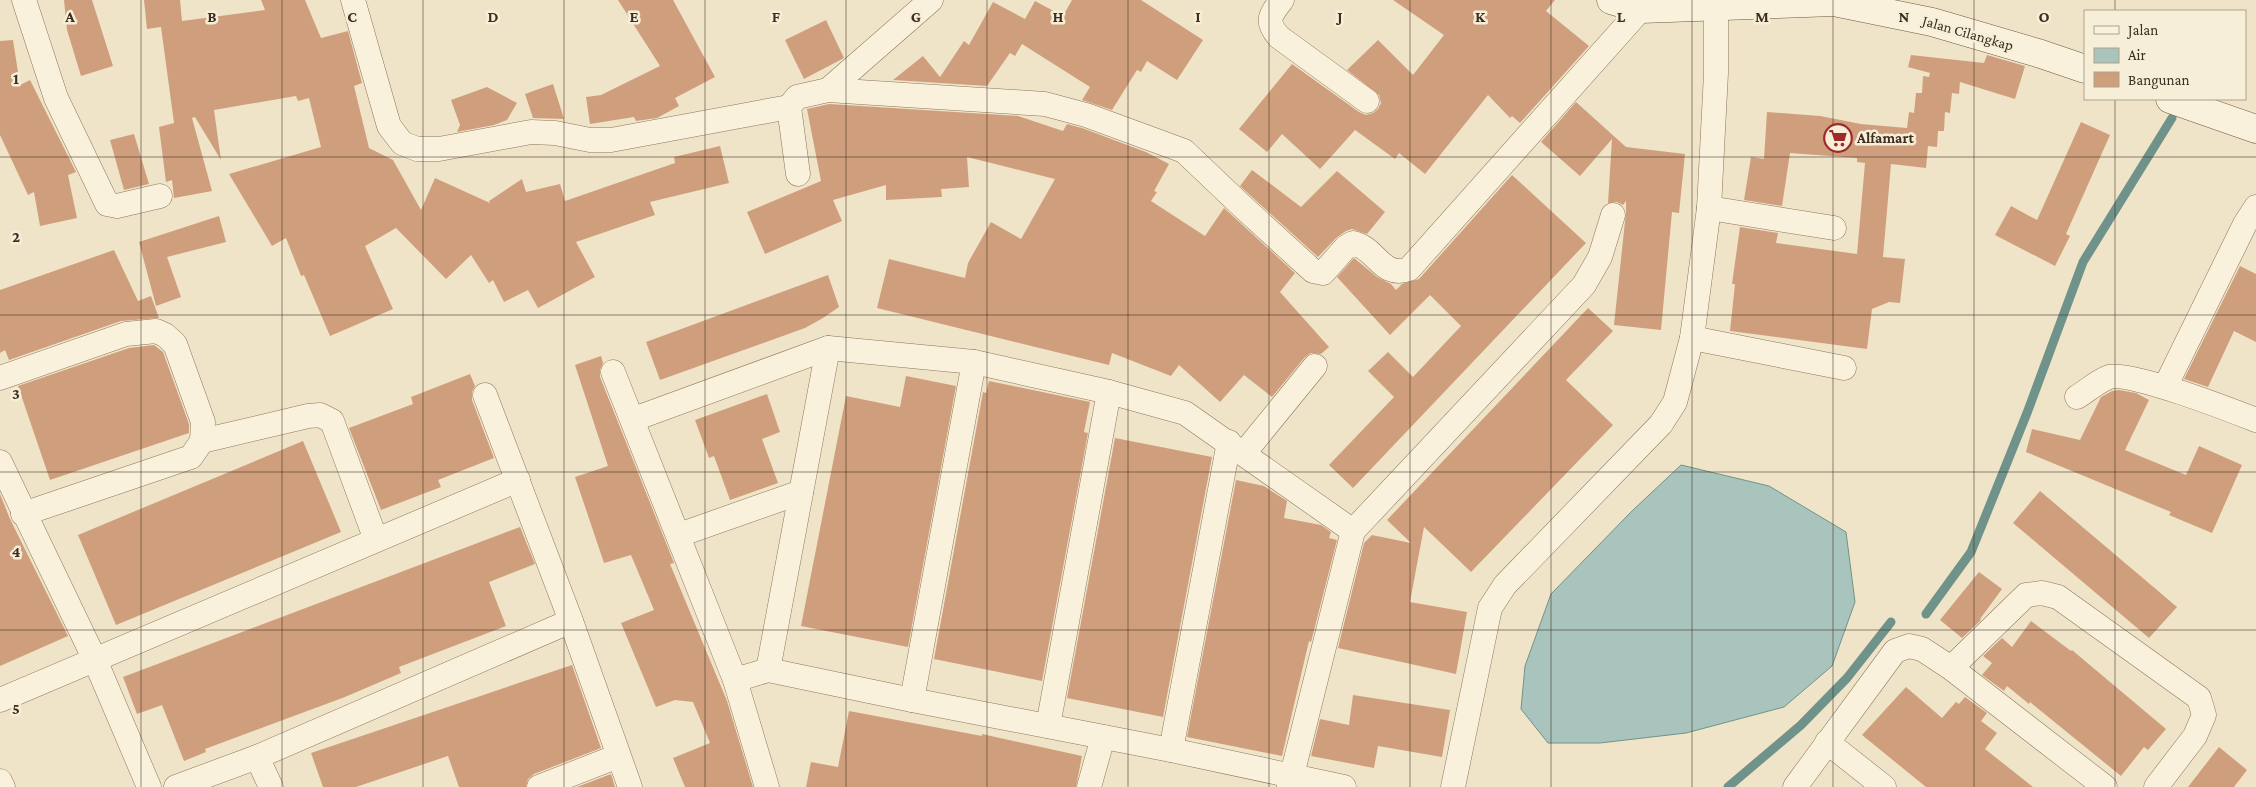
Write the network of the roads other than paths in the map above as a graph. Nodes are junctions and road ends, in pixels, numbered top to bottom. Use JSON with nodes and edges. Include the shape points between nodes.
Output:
{"nodes":[{"id":1,"x":24,"y":0,"type":"edge"},
{"id":2,"x":353,"y":0,"type":"edge"},
{"id":3,"x":931,"y":0,"type":"edge"},
{"id":4,"x":1282,"y":0,"type":"edge"},
{"id":5,"x":1611,"y":0,"type":"edge"},
{"id":6,"x":1716,"y":6,"type":"junction"},
{"id":7,"x":1641,"y":9,"type":"junction"},
{"id":8,"x":2084,"y":69,"type":"edge"},
{"id":9,"x":828,"y":90,"type":"junction"},
{"id":10,"x":1367,"y":100,"type":"dead end"},
{"id":11,"x":2173,"y":100,"type":"edge"},
{"id":12,"x":790,"y":107,"type":"junction"},
{"id":13,"x":2256,"y":129,"type":"edge"},
{"id":14,"x":798,"y":174,"type":"dead end"},
{"id":15,"x":160,"y":196,"type":"dead end"},
{"id":16,"x":2256,"y":207,"type":"edge"},
{"id":17,"x":1709,"y":208,"type":"junction"},
{"id":18,"x":1613,"y":215,"type":"dead end"},
{"id":19,"x":1834,"y":228,"type":"dead end"},
{"id":20,"x":1692,"y":338,"type":"junction"},
{"id":21,"x":828,"y":348,"type":"junction"},
{"id":22,"x":974,"y":362,"type":"junction"},
{"id":23,"x":1316,"y":366,"type":"dead end"},
{"id":24,"x":1844,"y":368,"type":"dead end"},
{"id":25,"x":613,"y":372,"type":"dead end"},
{"id":26,"x":0,"y":378,"type":"edge"},
{"id":27,"x":2166,"y":387,"type":"junction"},
{"id":28,"x":1109,"y":392,"type":"junction"},
{"id":29,"x":485,"y":395,"type":"dead end"},
{"id":30,"x":2077,"y":397,"type":"dead end"},
{"id":31,"x":634,"y":419,"type":"junction"},
{"id":32,"x":2256,"y":420,"type":"edge"},
{"id":33,"x":202,"y":442,"type":"junction"},
{"id":34,"x":1237,"y":448,"type":"junction"},
{"id":35,"x":0,"y":462,"type":"edge"},
{"id":36,"x":518,"y":480,"type":"junction"},
{"id":37,"x":801,"y":492,"type":"junction"},
{"id":38,"x":23,"y":514,"type":"junction"},
{"id":39,"x":1353,"y":531,"type":"junction"},
{"id":40,"x":679,"y":535,"type":"junction"},
{"id":41,"x":376,"y":540,"type":"junction"},
{"id":42,"x":571,"y":621,"type":"junction"},
{"id":43,"x":95,"y":660,"type":"junction"},
{"id":44,"x":1951,"y":668,"type":"junction"},
{"id":45,"x":768,"y":670,"type":"junction"},
{"id":46,"x":736,"y":680,"type":"junction"},
{"id":47,"x":0,"y":700,"type":"edge"},
{"id":48,"x":912,"y":700,"type":"junction"},
{"id":49,"x":1048,"y":726,"type":"junction"},
{"id":50,"x":1103,"y":738,"type":"junction"},
{"id":51,"x":1827,"y":742,"type":"junction"},
{"id":52,"x":1171,"y":750,"type":"junction"},
{"id":53,"x":257,"y":756,"type":"junction"},
{"id":54,"x":618,"y":756,"type":"junction"},
{"id":55,"x":0,"y":781,"type":"edge"},
{"id":56,"x":1291,"y":782,"type":"edge"},
{"id":57,"x":3,"y":787,"type":"edge"},
{"id":58,"x":149,"y":787,"type":"edge"},
{"id":59,"x":176,"y":787,"type":"edge"},
{"id":60,"x":271,"y":787,"type":"edge"},
{"id":61,"x":539,"y":787,"type":"edge"},
{"id":62,"x":630,"y":787,"type":"edge"},
{"id":63,"x":767,"y":787,"type":"edge"},
{"id":64,"x":1090,"y":787,"type":"edge"},
{"id":65,"x":1344,"y":787,"type":"edge"},
{"id":66,"x":1454,"y":787,"type":"edge"},
{"id":67,"x":1795,"y":787,"type":"edge"},
{"id":68,"x":1884,"y":787,"type":"edge"},
{"id":69,"x":2105,"y":787,"type":"edge"},
{"id":70,"x":2156,"y":787,"type":"edge"}],
"edges":[{"from":1,"to":15,"type":"street","via":[[56,98],[106,204],[117,206]]},
{"from":2,"to":12,"type":"street","via":[[389,126],[402,143],[417,149],[531,132],[612,140]]},
{"from":3,"to":9,"type":"street"},
{"from":4,"to":10,"type":"street","via":[[1273,12],[1271,27],[1280,37]]},
{"from":5,"to":7,"type":"street","name":"Jalan Cilangkap"},
{"from":6,"to":7,"type":"street","name":"Jalan Cilangkap"},
{"from":6,"to":8,"type":"street","name":"Jalan Cilangkap","via":[[1834,2],[1932,22]]},
{"from":6,"to":17,"type":"street"},
{"from":7,"to":9,"type":"street","via":[[1409,269],[1399,273],[1391,271],[1360,244],[1353,243],[1323,273],[1313,270],[1184,151],[1086,115],[1045,104]]},
{"from":9,"to":12,"type":"street","via":[[797,97]]},
{"from":11,"to":13,"type":"street"},
{"from":12,"to":14,"type":"street"},
{"from":16,"to":27,"type":"street"},
{"from":17,"to":19,"type":"street"},
{"from":17,"to":20,"type":"street"},
{"from":18,"to":39,"type":"street","via":[[1600,257],[1584,285]]},
{"from":20,"to":24,"type":"street"},
{"from":20,"to":66,"type":"street","via":[[1676,402],[1661,424],[1505,585],[1490,608]]},
{"from":21,"to":22,"type":"street"},
{"from":21,"to":31,"type":"street"},
{"from":21,"to":37,"type":"street"},
{"from":22,"to":28,"type":"street"},
{"from":22,"to":48,"type":"street"},
{"from":23,"to":34,"type":"street"},
{"from":25,"to":31,"type":"street"},
{"from":26,"to":33,"type":"street","via":[[126,334],[156,330],[175,344],[203,422]]},
{"from":27,"to":30,"type":"street","via":[[2111,376]]},
{"from":27,"to":32,"type":"street"},
{"from":28,"to":34,"type":"street","via":[[1185,413]]},
{"from":28,"to":49,"type":"street"},
{"from":29,"to":36,"type":"street"},
{"from":31,"to":40,"type":"street"},
{"from":33,"to":38,"type":"street","via":[[192,458]]},
{"from":33,"to":41,"type":"street","via":[[308,416],[320,415],[332,421]]},
{"from":34,"to":39,"type":"street"},
{"from":34,"to":52,"type":"street"},
{"from":35,"to":38,"type":"street"},
{"from":36,"to":41,"type":"street"},
{"from":36,"to":42,"type":"street"},
{"from":37,"to":40,"type":"street"},
{"from":37,"to":45,"type":"street"},
{"from":38,"to":43,"type":"street"},
{"from":39,"to":56,"type":"street"},
{"from":40,"to":46,"type":"street"},
{"from":41,"to":43,"type":"street"},
{"from":42,"to":53,"type":"street"},
{"from":42,"to":54,"type":"street"},
{"from":43,"to":47,"type":"street"},
{"from":43,"to":58,"type":"street"},
{"from":44,"to":51,"type":"street","via":[[1922,649],[1909,646],[1895,651]]},
{"from":44,"to":69,"type":"street"},
{"from":44,"to":70,"type":"street","via":[[2026,595],[2042,592],[2058,597],[2198,698],[2204,715],[2195,736]]},
{"from":45,"to":46,"type":"street"},
{"from":45,"to":48,"type":"street"},
{"from":46,"to":63,"type":"street"},
{"from":48,"to":49,"type":"street"},
{"from":49,"to":50,"type":"street"},
{"from":50,"to":52,"type":"street"},
{"from":50,"to":64,"type":"street"},
{"from":51,"to":67,"type":"street"},
{"from":51,"to":68,"type":"street"},
{"from":52,"to":56,"type":"street"},
{"from":53,"to":59,"type":"street"},
{"from":53,"to":60,"type":"street"},
{"from":54,"to":61,"type":"street"},
{"from":54,"to":62,"type":"street"},
{"from":55,"to":57,"type":"street"},
{"from":56,"to":65,"type":"street"}]}
